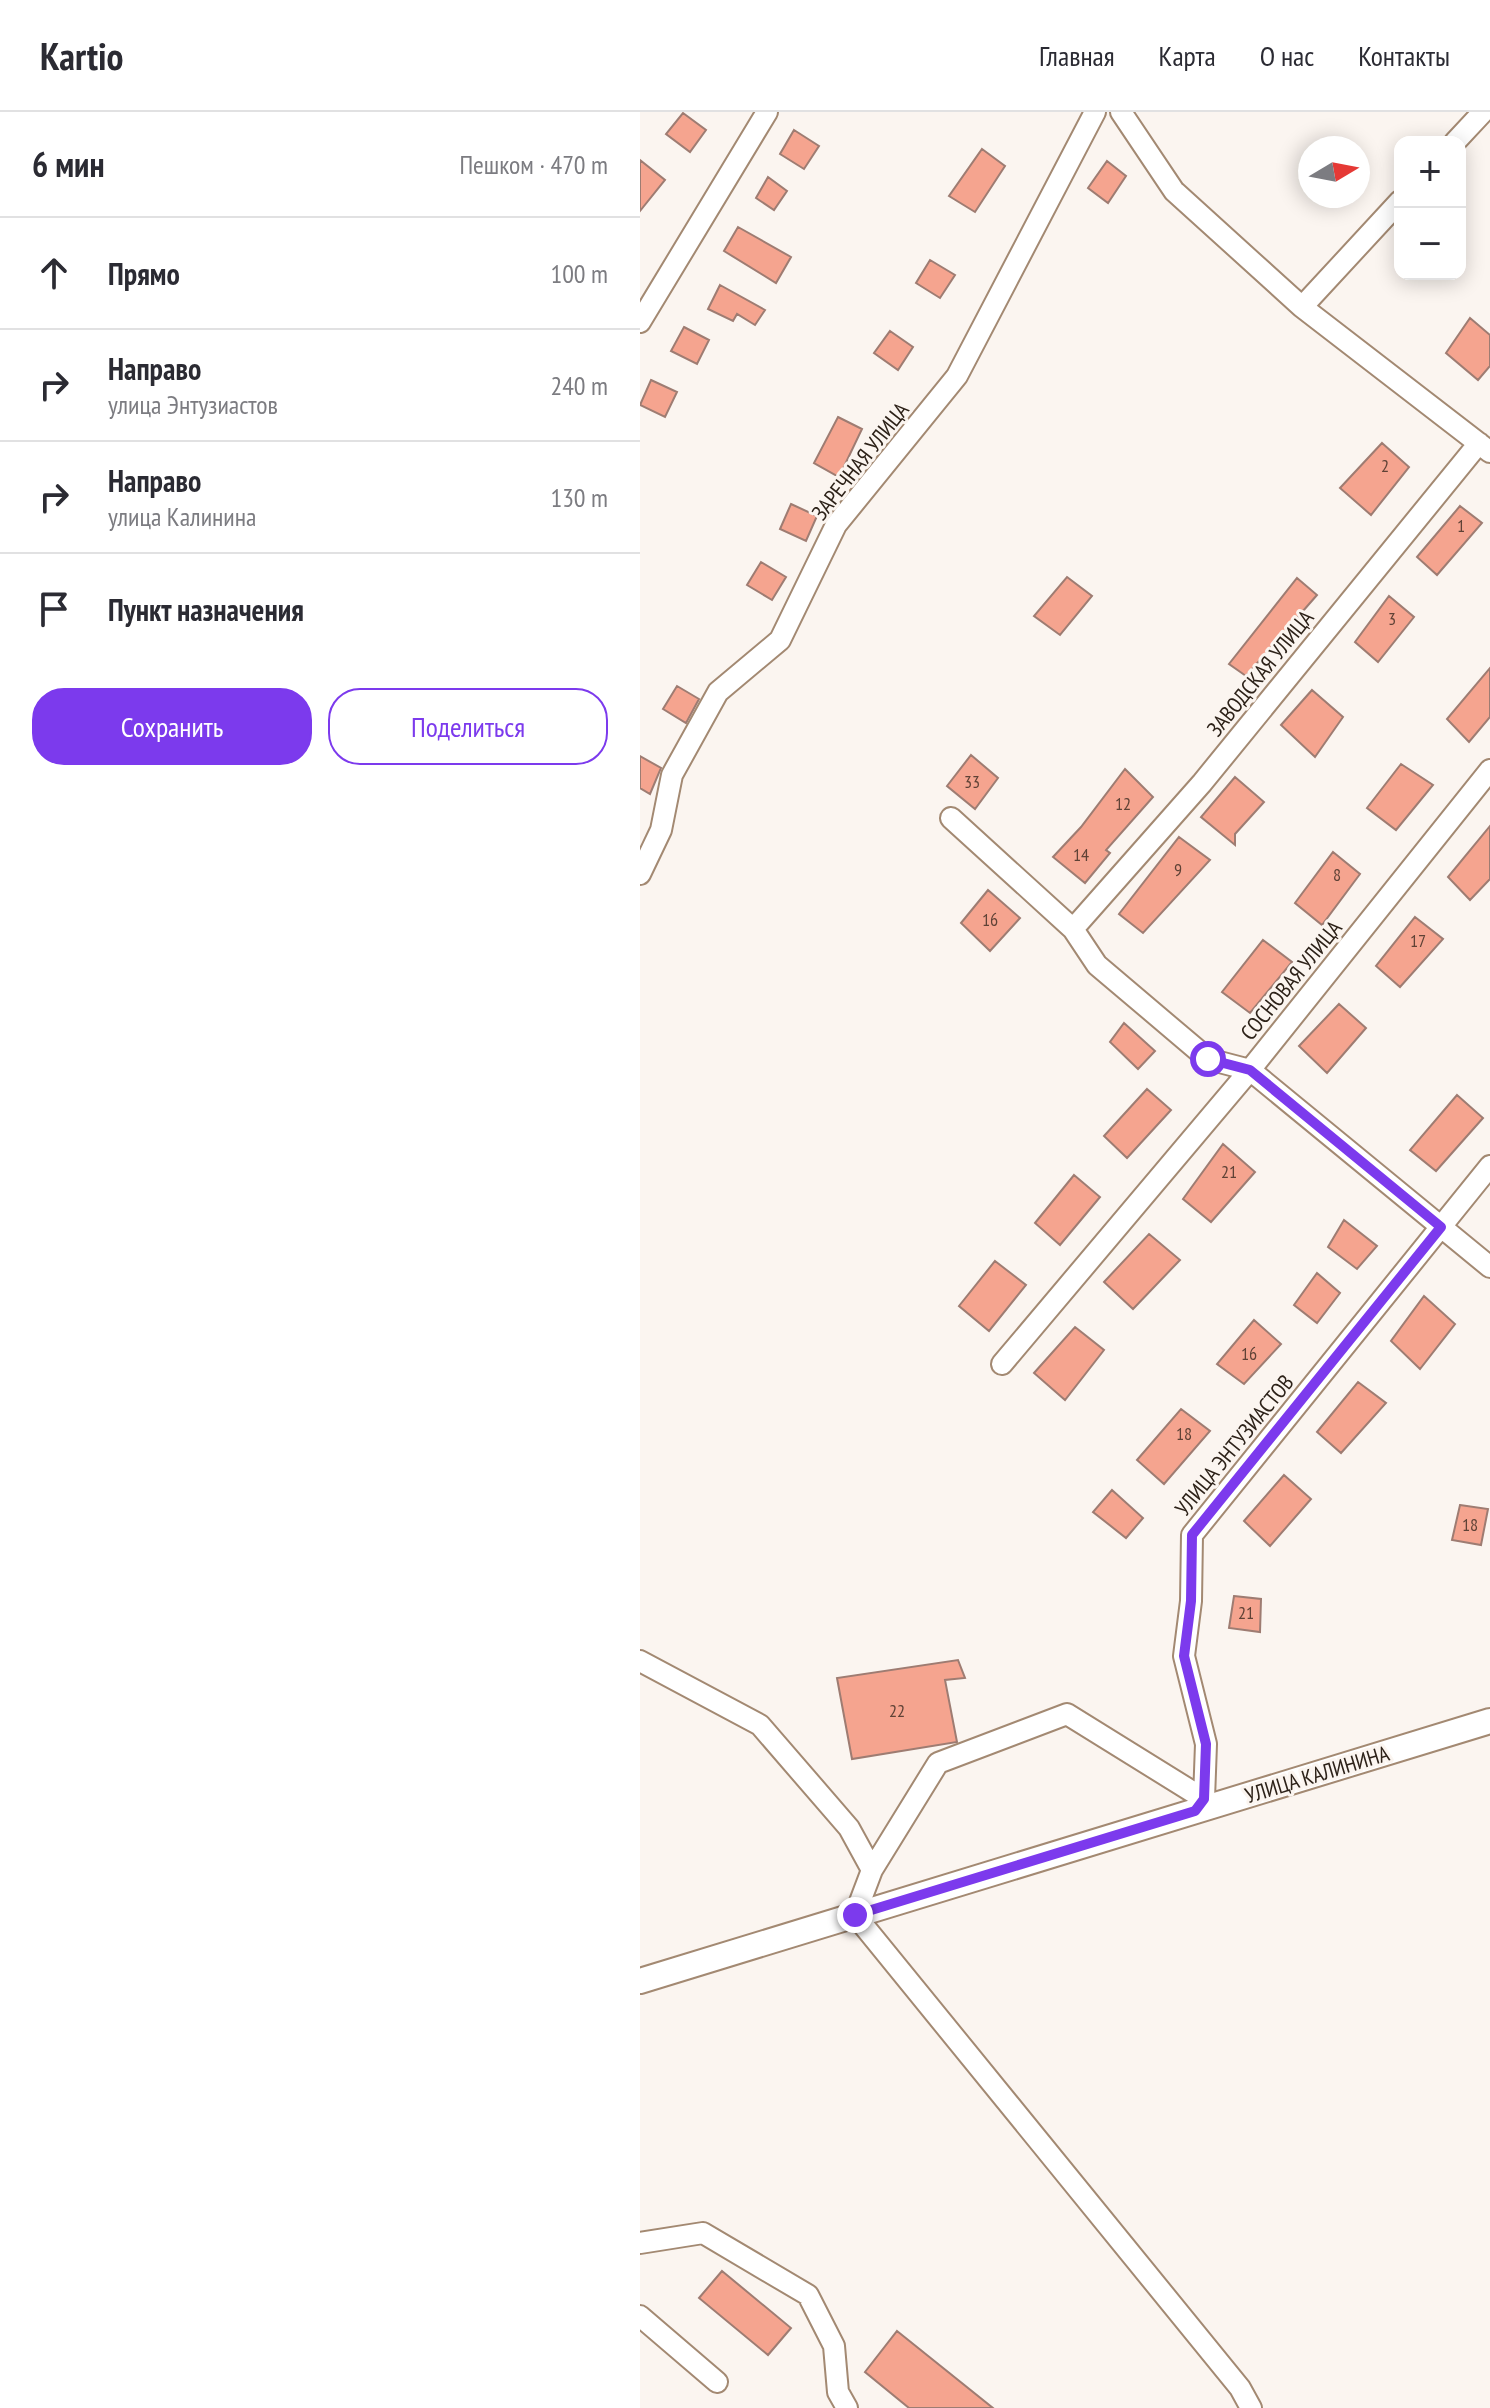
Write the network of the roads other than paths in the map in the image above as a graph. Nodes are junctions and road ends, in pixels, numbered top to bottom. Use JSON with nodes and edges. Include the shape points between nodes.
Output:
{"nodes":[{"id":1,"x":767,"y":112,"type":"edge"},
{"id":2,"x":1095,"y":112,"type":"edge"},
{"id":3,"x":1121,"y":112,"type":"edge"},
{"id":4,"x":1483,"y":112,"type":"edge"},
{"id":5,"x":1461,"y":136,"type":"edge"},
{"id":6,"x":1394,"y":207,"type":"edge"},
{"id":7,"x":1302,"y":307,"type":"junction"},
{"id":8,"x":640,"y":322,"type":"edge"},
{"id":9,"x":1484,"y":448,"type":"edge"},
{"id":10,"x":1490,"y":770,"type":"edge"},
{"id":11,"x":951,"y":818,"type":"dead end"},
{"id":12,"x":640,"y":874,"type":"edge"},
{"id":13,"x":1073,"y":929,"type":"junction"},
{"id":14,"x":1250,"y":1070,"type":"junction"},
{"id":15,"x":1490,"y":1166,"type":"edge"},
{"id":16,"x":1441,"y":1227,"type":"junction"},
{"id":17,"x":1490,"y":1267,"type":"edge"},
{"id":18,"x":1002,"y":1364,"type":"dead end"},
{"id":19,"x":640,"y":1661,"type":"edge"},
{"id":20,"x":1490,"y":1721,"type":"edge"},
{"id":21,"x":1200,"y":1805,"type":"junction"},
{"id":22,"x":872,"y":1870,"type":"junction"},
{"id":23,"x":855,"y":1915,"type":"junction"},
{"id":24,"x":640,"y":1981,"type":"edge"},
{"id":25,"x":640,"y":2243,"type":"edge"},
{"id":26,"x":640,"y":2316,"type":"edge"},
{"id":27,"x":717,"y":2382,"type":"dead end"},
{"id":28,"x":847,"y":2408,"type":"edge"},
{"id":29,"x":1251,"y":2408,"type":"edge"}],
"edges":[{"from":1,"to":8,"type":"street"},
{"from":2,"to":12,"type":"street","name":"ЗАРЕЧНАЯ УЛИЦА","via":[[957,376],[836,525],[780,640],[718,692],[672,775],[661,830]]},
{"from":3,"to":7,"type":"street","via":[[1174,191]]},
{"from":4,"to":5,"type":"street"},
{"from":6,"to":7,"type":"street"},
{"from":7,"to":9,"type":"street"},
{"from":9,"to":13,"type":"street","name":"ЗАВОДСКАЯ УЛИЦА"},
{"from":10,"to":14,"type":"street","name":"СОСНОВАЯ УЛИЦА"},
{"from":11,"to":13,"type":"street"},
{"from":13,"to":14,"type":"street","via":[[1097,965],[1208,1059]]},
{"from":14,"to":16,"type":"street"},
{"from":14,"to":18,"type":"street","name":"СОСНОВАЯ УЛИЦА"},
{"from":15,"to":16,"type":"street","name":"УЛИЦА ЭНТУЗИАСТОВ"},
{"from":16,"to":17,"type":"street"},
{"from":16,"to":21,"type":"street","name":"УЛИЦА ЭНТУЗИАСТОВ","via":[[1192,1535],[1184,1656],[1206,1744]]},
{"from":19,"to":22,"type":"street","via":[[760,1725],[849,1828]]},
{"from":20,"to":21,"type":"main road","name":"УЛИЦА КАЛИНИНА"},
{"from":21,"to":22,"type":"street","via":[[1067,1714],[938,1763]]},
{"from":21,"to":23,"type":"main road","name":"УЛИЦА КАЛИНИНА"},
{"from":22,"to":23,"type":"street"},
{"from":23,"to":24,"type":"main road","name":"УЛИЦА КАЛИНИНА"},
{"from":23,"to":29,"type":"street"},
{"from":25,"to":28,"type":"street","via":[[703,2233],[808,2295],[834,2346],[838,2392]]},
{"from":26,"to":27,"type":"street"}]}
